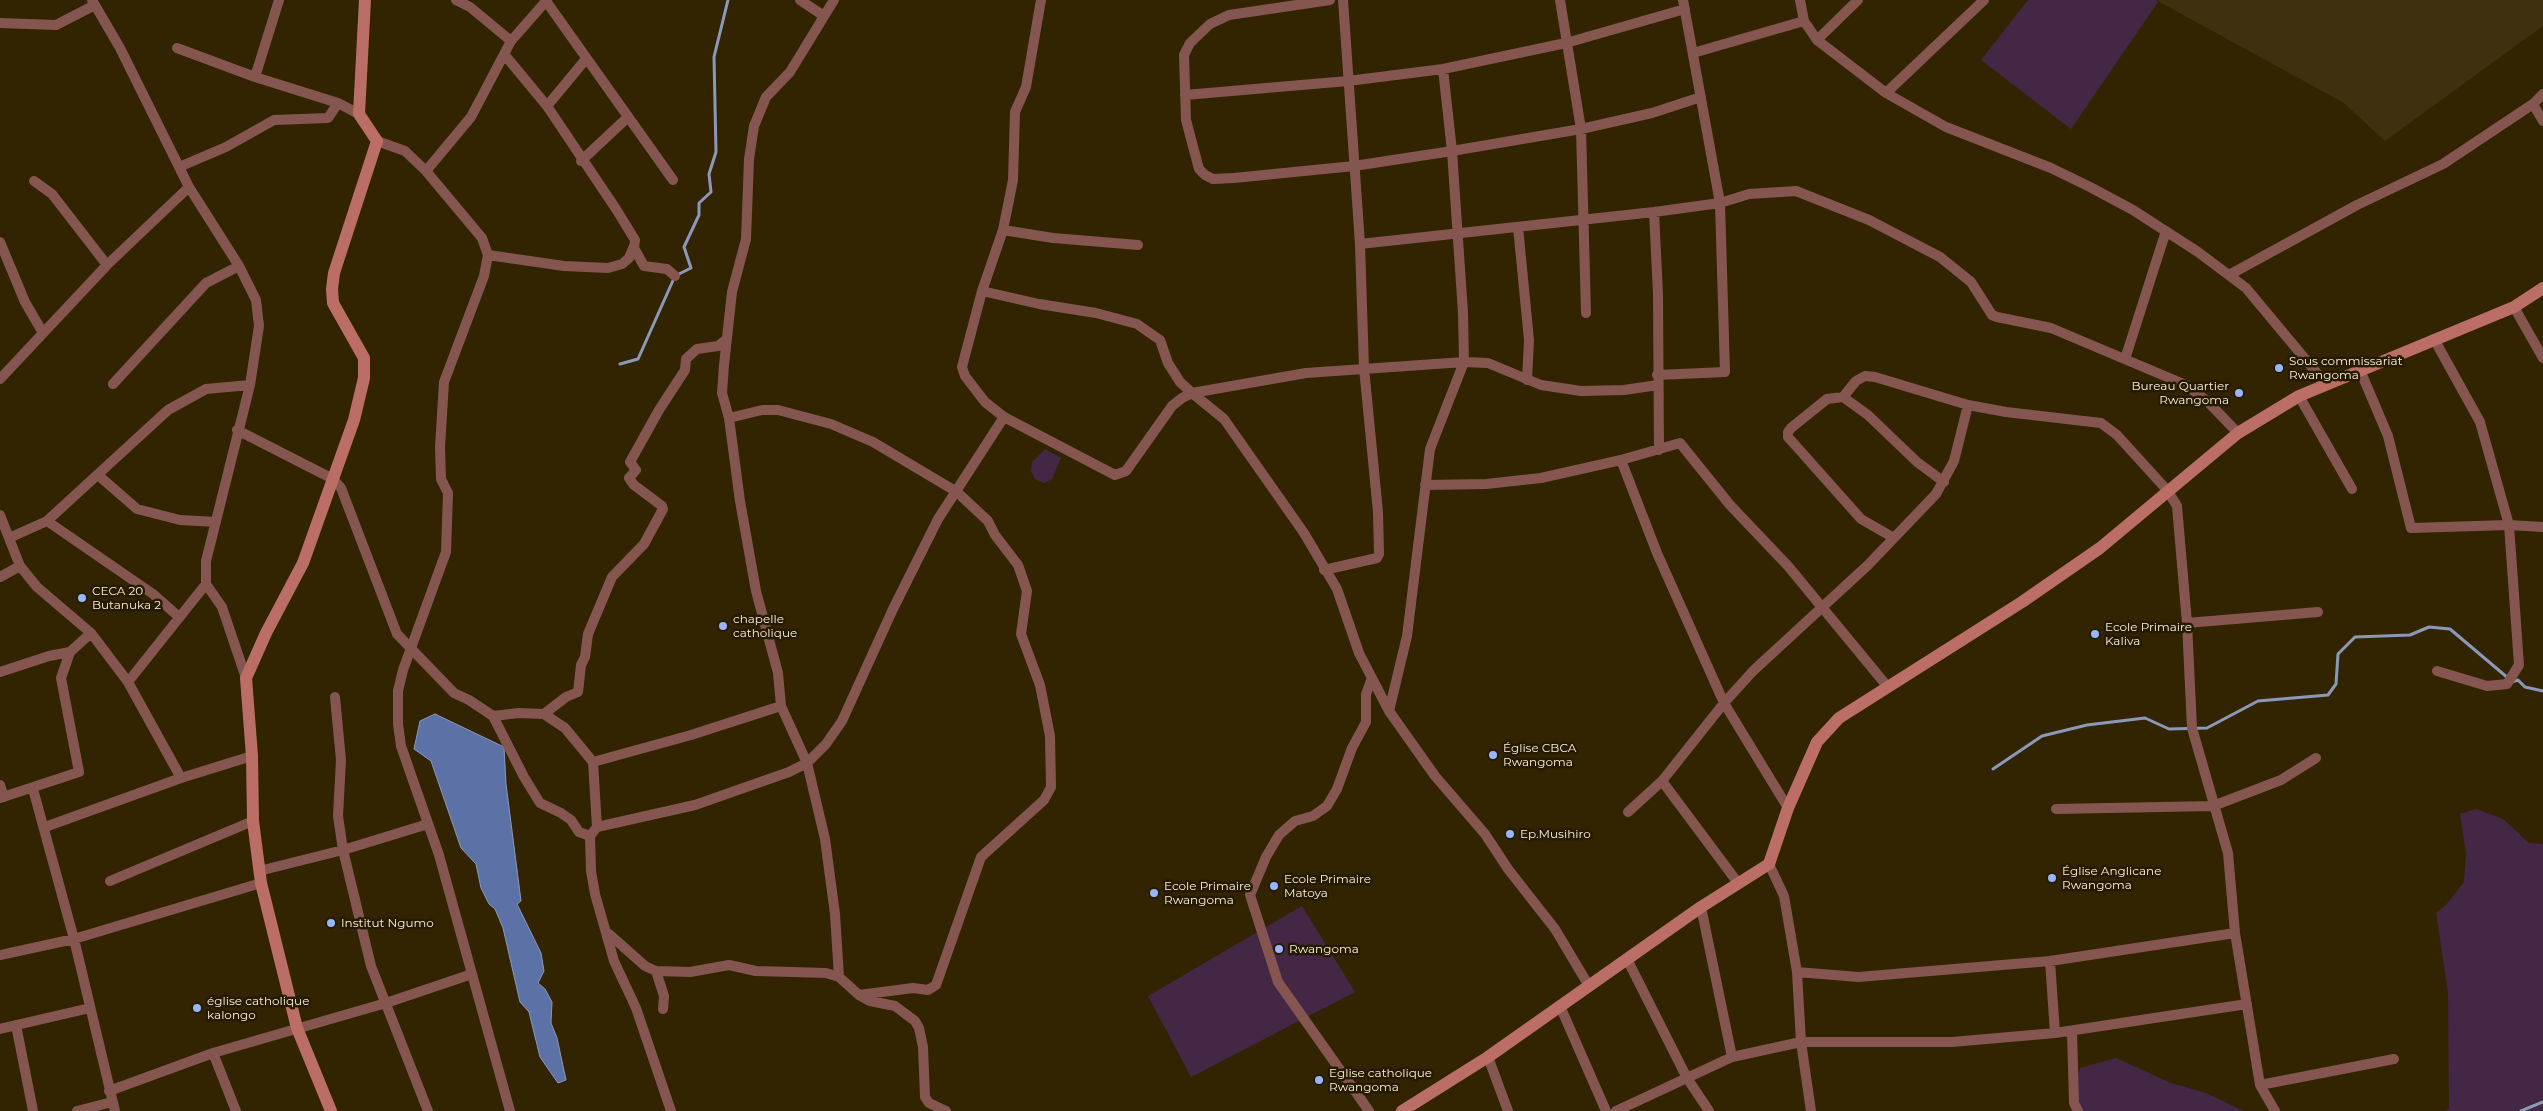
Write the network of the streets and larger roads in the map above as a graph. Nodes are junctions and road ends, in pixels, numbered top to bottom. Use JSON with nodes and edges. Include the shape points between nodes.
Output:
{"nodes":[{"id":1,"x":279,"y":0,"type":"edge"},
{"id":2,"x":365,"y":0,"type":"edge"},
{"id":3,"x":456,"y":0,"type":"edge"},
{"id":4,"x":547,"y":0,"type":"edge"},
{"id":5,"x":800,"y":0,"type":"edge"},
{"id":6,"x":834,"y":0,"type":"edge"},
{"id":7,"x":1041,"y":0,"type":"edge"},
{"id":8,"x":1330,"y":0,"type":"edge"},
{"id":9,"x":1343,"y":0,"type":"edge"},
{"id":10,"x":1560,"y":0,"type":"edge"},
{"id":11,"x":1800,"y":0,"type":"edge"},
{"id":12,"x":1858,"y":0,"type":"edge"},
{"id":13,"x":1984,"y":0,"type":"edge"},
{"id":14,"x":94,"y":2,"type":"edge"},
{"id":15,"x":1684,"y":4,"type":"edge"},
{"id":16,"x":824,"y":16,"type":"junction"},
{"id":17,"x":1804,"y":21,"type":"junction"},
{"id":18,"x":0,"y":23,"type":"edge"},
{"id":19,"x":1817,"y":40,"type":"junction"},
{"id":20,"x":511,"y":41,"type":"junction"},
{"id":21,"x":1566,"y":43,"type":"junction"},
{"id":22,"x":177,"y":48,"type":"dead end"},
{"id":23,"x":1693,"y":53,"type":"junction"},
{"id":24,"x":504,"y":54,"type":"junction"},
{"id":25,"x":586,"y":59,"type":"junction"},
{"id":26,"x":1443,"y":69,"type":"junction"},
{"id":27,"x":255,"y":77,"type":"junction"},
{"id":28,"x":1348,"y":81,"type":"junction"},
{"id":29,"x":1886,"y":93,"type":"junction"},
{"id":30,"x":2543,"y":94,"type":"edge"},
{"id":31,"x":1185,"y":95,"type":"junction"},
{"id":32,"x":1701,"y":97,"type":"junction"},
{"id":33,"x":338,"y":103,"type":"junction"},
{"id":34,"x":2533,"y":104,"type":"junction"},
{"id":35,"x":547,"y":106,"type":"junction"},
{"id":36,"x":360,"y":114,"type":"junction"},
{"id":37,"x":628,"y":117,"type":"junction"},
{"id":38,"x":2543,"y":121,"type":"edge"},
{"id":39,"x":1581,"y":130,"type":"junction"},
{"id":40,"x":378,"y":141,"type":"junction"},
{"id":41,"x":1452,"y":151,"type":"junction"},
{"id":42,"x":581,"y":160,"type":"junction"},
{"id":43,"x":1354,"y":166,"type":"junction"},
{"id":44,"x":179,"y":167,"type":"junction"},
{"id":45,"x":426,"y":171,"type":"junction"},
{"id":46,"x":34,"y":180,"type":"dead end"},
{"id":47,"x":673,"y":180,"type":"dead end"},
{"id":48,"x":189,"y":187,"type":"junction"},
{"id":49,"x":1720,"y":203,"type":"junction"},
{"id":50,"x":1654,"y":212,"type":"junction"},
{"id":51,"x":1582,"y":218,"type":"junction"},
{"id":52,"x":1518,"y":227,"type":"junction"},
{"id":53,"x":1003,"y":230,"type":"junction"},
{"id":54,"x":2166,"y":231,"type":"junction"},
{"id":55,"x":1457,"y":234,"type":"junction"},
{"id":56,"x":0,"y":242,"type":"edge"},
{"id":57,"x":1360,"y":244,"type":"junction"},
{"id":58,"x":1138,"y":245,"type":"dead end"},
{"id":59,"x":634,"y":246,"type":"junction"},
{"id":60,"x":488,"y":255,"type":"junction"},
{"id":61,"x":107,"y":265,"type":"junction"},
{"id":62,"x":239,"y":266,"type":"junction"},
{"id":63,"x":2229,"y":274,"type":"junction"},
{"id":64,"x":675,"y":276,"type":"dead end"},
{"id":65,"x":2543,"y":288,"type":"edge"},
{"id":66,"x":982,"y":291,"type":"junction"},
{"id":67,"x":2514,"y":307,"type":"junction"},
{"id":68,"x":1586,"y":313,"type":"dead end"},
{"id":69,"x":44,"y":334,"type":"junction"},
{"id":70,"x":727,"y":339,"type":"junction"},
{"id":71,"x":2434,"y":339,"type":"junction"},
{"id":72,"x":2543,"y":358,"type":"edge"},
{"id":73,"x":2125,"y":359,"type":"junction"},
{"id":74,"x":1464,"y":362,"type":"junction"},
{"id":75,"x":1364,"y":368,"type":"junction"},
{"id":76,"x":2360,"y":370,"type":"junction"},
{"id":77,"x":0,"y":380,"type":"edge"},
{"id":78,"x":1527,"y":380,"type":"junction"},
{"id":79,"x":1658,"y":380,"type":"junction"},
{"id":80,"x":113,"y":384,"type":"dead end"},
{"id":81,"x":2326,"y":384,"type":"junction"},
{"id":82,"x":250,"y":385,"type":"junction"},
{"id":83,"x":1192,"y":393,"type":"junction"},
{"id":84,"x":2299,"y":396,"type":"junction"},
{"id":85,"x":1843,"y":397,"type":"junction"},
{"id":86,"x":1968,"y":405,"type":"junction"},
{"id":87,"x":1004,"y":417,"type":"junction"},
{"id":88,"x":729,"y":418,"type":"junction"},
{"id":89,"x":238,"y":430,"type":"junction"},
{"id":90,"x":2238,"y":434,"type":"junction"},
{"id":91,"x":1659,"y":450,"type":"junction"},
{"id":92,"x":1621,"y":460,"type":"junction"},
{"id":93,"x":98,"y":475,"type":"junction"},
{"id":94,"x":333,"y":479,"type":"junction"},
{"id":95,"x":1944,"y":482,"type":"junction"},
{"id":96,"x":1425,"y":485,"type":"junction"},
{"id":97,"x":2352,"y":489,"type":"dead end"},
{"id":98,"x":2167,"y":490,"type":"junction"},
{"id":99,"x":956,"y":492,"type":"junction"},
{"id":100,"x":0,"y":515,"type":"edge"},
{"id":101,"x":46,"y":521,"type":"junction"},
{"id":102,"x":216,"y":522,"type":"junction"},
{"id":103,"x":2509,"y":525,"type":"junction"},
{"id":104,"x":2543,"y":527,"type":"edge"},
{"id":105,"x":9,"y":538,"type":"junction"},
{"id":106,"x":1894,"y":538,"type":"junction"},
{"id":107,"x":20,"y":566,"type":"junction"},
{"id":108,"x":1324,"y":570,"type":"junction"},
{"id":109,"x":0,"y":577,"type":"edge"},
{"id":110,"x":206,"y":584,"type":"junction"},
{"id":111,"x":1822,"y":607,"type":"junction"},
{"id":112,"x":2318,"y":612,"type":"dead end"},
{"id":113,"x":179,"y":617,"type":"junction"},
{"id":114,"x":2187,"y":623,"type":"junction"},
{"id":115,"x":91,"y":633,"type":"junction"},
{"id":116,"x":411,"y":650,"type":"junction"},
{"id":117,"x":70,"y":652,"type":"junction"},
{"id":118,"x":2437,"y":671,"type":"dead end"},
{"id":119,"x":0,"y":672,"type":"edge"},
{"id":120,"x":246,"y":678,"type":"junction"},
{"id":121,"x":1372,"y":678,"type":"junction"},
{"id":122,"x":128,"y":682,"type":"junction"},
{"id":123,"x":1887,"y":686,"type":"junction"},
{"id":124,"x":335,"y":697,"type":"dead end"},
{"id":125,"x":1724,"y":703,"type":"junction"},
{"id":126,"x":781,"y":706,"type":"junction"},
{"id":127,"x":1389,"y":711,"type":"junction"},
{"id":128,"x":544,"y":714,"type":"junction"},
{"id":129,"x":493,"y":716,"type":"junction"},
{"id":130,"x":252,"y":756,"type":"junction"},
{"id":131,"x":2316,"y":758,"type":"dead end"},
{"id":132,"x":593,"y":762,"type":"junction"},
{"id":133,"x":807,"y":763,"type":"junction"},
{"id":134,"x":181,"y":778,"type":"junction"},
{"id":135,"x":1662,"y":781,"type":"junction"},
{"id":136,"x":0,"y":785,"type":"edge"},
{"id":137,"x":33,"y":789,"type":"junction"},
{"id":138,"x":2,"y":797,"type":"edge"},
{"id":139,"x":2213,"y":806,"type":"junction"},
{"id":140,"x":1788,"y":808,"type":"junction"},
{"id":141,"x":2056,"y":809,"type":"dead end"},
{"id":142,"x":1628,"y":812,"type":"dead end"},
{"id":143,"x":253,"y":821,"type":"junction"},
{"id":144,"x":428,"y":824,"type":"junction"},
{"id":145,"x":44,"y":827,"type":"junction"},
{"id":146,"x":597,"y":827,"type":"junction"},
{"id":147,"x":590,"y":836,"type":"junction"},
{"id":148,"x":343,"y":850,"type":"junction"},
{"id":149,"x":1768,"y":864,"type":"junction"},
{"id":150,"x":260,"y":877,"type":"junction"},
{"id":151,"x":110,"y":881,"type":"dead end"},
{"id":152,"x":1738,"y":883,"type":"junction"},
{"id":153,"x":1701,"y":907,"type":"junction"},
{"id":154,"x":2235,"y":933,"type":"junction"},
{"id":155,"x":609,"y":934,"type":"junction"},
{"id":156,"x":74,"y":939,"type":"junction"},
{"id":157,"x":0,"y":955,"type":"edge"},
{"id":158,"x":1626,"y":959,"type":"junction"},
{"id":159,"x":2050,"y":961,"type":"junction"},
{"id":160,"x":656,"y":971,"type":"junction"},
{"id":161,"x":1797,"y":972,"type":"junction"},
{"id":162,"x":472,"y":974,"type":"junction"},
{"id":163,"x":839,"y":977,"type":"junction"},
{"id":164,"x":1589,"y":986,"type":"junction"},
{"id":165,"x":858,"y":995,"type":"junction"},
{"id":166,"x":386,"y":1003,"type":"junction"},
{"id":167,"x":2247,"y":1004,"type":"junction"},
{"id":168,"x":1560,"y":1006,"type":"junction"},
{"id":169,"x":90,"y":1008,"type":"junction"},
{"id":170,"x":663,"y":1009,"type":"dead end"},
{"id":171,"x":16,"y":1025,"type":"junction"},
{"id":172,"x":297,"y":1028,"type":"junction"},
{"id":173,"x":0,"y":1029,"type":"edge"},
{"id":174,"x":2072,"y":1031,"type":"junction"},
{"id":175,"x":2055,"y":1033,"type":"junction"},
{"id":176,"x":1801,"y":1042,"type":"junction"},
{"id":177,"x":213,"y":1053,"type":"junction"},
{"id":178,"x":1488,"y":1057,"type":"junction"},
{"id":179,"x":1732,"y":1057,"type":"junction"},
{"id":180,"x":2394,"y":1059,"type":"dead end"},
{"id":181,"x":1687,"y":1078,"type":"junction"},
{"id":182,"x":2260,"y":1085,"type":"junction"},
{"id":183,"x":109,"y":1091,"type":"junction"},
{"id":184,"x":113,"y":1106,"type":"edge"},
{"id":185,"x":33,"y":1111,"type":"edge"},
{"id":186,"x":77,"y":1111,"type":"edge"},
{"id":187,"x":236,"y":1111,"type":"edge"},
{"id":188,"x":331,"y":1111,"type":"edge"},
{"id":189,"x":428,"y":1111,"type":"edge"},
{"id":190,"x":510,"y":1111,"type":"edge"},
{"id":191,"x":672,"y":1111,"type":"edge"},
{"id":192,"x":946,"y":1111,"type":"edge"},
{"id":193,"x":1369,"y":1111,"type":"edge"},
{"id":194,"x":1402,"y":1111,"type":"edge"},
{"id":195,"x":1508,"y":1111,"type":"edge"},
{"id":196,"x":1606,"y":1111,"type":"edge"},
{"id":197,"x":1616,"y":1111,"type":"edge"},
{"id":198,"x":1709,"y":1111,"type":"edge"},
{"id":199,"x":1811,"y":1111,"type":"edge"},
{"id":200,"x":2078,"y":1111,"type":"edge"},
{"id":201,"x":2275,"y":1111,"type":"edge"}],
"edges":[{"from":1,"to":27,"type":"street"},
{"from":2,"to":36,"type":"street"},
{"from":3,"to":20,"type":"street","via":[[470,7]]},
{"from":4,"to":20,"type":"street"},
{"from":4,"to":25,"type":"street"},
{"from":5,"to":16,"type":"street"},
{"from":6,"to":16,"type":"street"},
{"from":7,"to":53,"type":"street","via":[[1026,86],[1014,112],[1013,180]]},
{"from":8,"to":31,"type":"street","via":[[1242,12],[1210,24],[1190,43],[1184,55]]},
{"from":9,"to":28,"type":"street"},
{"from":10,"to":21,"type":"street"},
{"from":11,"to":17,"type":"street"},
{"from":12,"to":19,"type":"street"},
{"from":13,"to":29,"type":"street"},
{"from":14,"to":18,"type":"street","via":[[56,25]]},
{"from":14,"to":44,"type":"street"},
{"from":15,"to":21,"type":"street"},
{"from":15,"to":23,"type":"street"},
{"from":16,"to":70,"type":"street","via":[[790,72],[766,97],[754,126],[746,240],[732,292]]},
{"from":17,"to":19,"type":"street"},
{"from":17,"to":23,"type":"street"},
{"from":19,"to":29,"type":"street"},
{"from":20,"to":24,"type":"street"},
{"from":21,"to":26,"type":"street"},
{"from":21,"to":39,"type":"street"},
{"from":22,"to":27,"type":"street"},
{"from":23,"to":32,"type":"street"},
{"from":24,"to":35,"type":"street"},
{"from":24,"to":45,"type":"street","via":[[471,117]]},
{"from":25,"to":35,"type":"street"},
{"from":25,"to":37,"type":"street"},
{"from":26,"to":28,"type":"street"},
{"from":26,"to":41,"type":"street"},
{"from":27,"to":33,"type":"street"},
{"from":28,"to":31,"type":"street"},
{"from":28,"to":43,"type":"street"},
{"from":29,"to":54,"type":"street","via":[[1946,127],[2051,168],[2090,187]]},
{"from":30,"to":34,"type":"street"},
{"from":31,"to":43,"type":"street","via":[[1186,120],[1199,169],[1213,179]]},
{"from":32,"to":39,"type":"street"},
{"from":32,"to":49,"type":"street"},
{"from":33,"to":36,"type":"street"},
{"from":33,"to":44,"type":"street","via":[[328,118],[274,120],[226,147]]},
{"from":34,"to":38,"type":"street"},
{"from":34,"to":63,"type":"street","via":[[2443,164],[2356,205]]},
{"from":35,"to":42,"type":"street"},
{"from":36,"to":40,"type":"street"},
{"from":37,"to":42,"type":"street"},
{"from":37,"to":47,"type":"street"},
{"from":39,"to":41,"type":"street"},
{"from":39,"to":51,"type":"street"},
{"from":40,"to":45,"type":"street","via":[[405,151]]},
{"from":40,"to":94,"type":"street","via":[[334,273],[333,303],[364,358],[364,378],[354,420]]},
{"from":41,"to":43,"type":"street"},
{"from":41,"to":55,"type":"street"},
{"from":42,"to":59,"type":"street","via":[[616,209],[635,240]]},
{"from":43,"to":57,"type":"street"},
{"from":44,"to":48,"type":"street"},
{"from":45,"to":60,"type":"street","via":[[482,238]]},
{"from":46,"to":61,"type":"street","via":[[52,194]]},
{"from":48,"to":61,"type":"street"},
{"from":48,"to":62,"type":"street"},
{"from":49,"to":50,"type":"street"},
{"from":49,"to":73,"type":"street","via":[[1749,194],[1796,191],[1822,201],[1869,220],[1940,257],[1971,282],[1997,318],[2051,328]]},
{"from":49,"to":79,"type":"street","via":[[1725,372]]},
{"from":50,"to":51,"type":"street"},
{"from":50,"to":79,"type":"street"},
{"from":51,"to":52,"type":"street"},
{"from":51,"to":68,"type":"street"},
{"from":52,"to":55,"type":"street"},
{"from":52,"to":78,"type":"street","via":[[1529,340]]},
{"from":53,"to":58,"type":"street"},
{"from":53,"to":66,"type":"street"},
{"from":54,"to":63,"type":"street"},
{"from":54,"to":73,"type":"street"},
{"from":55,"to":57,"type":"street"},
{"from":55,"to":74,"type":"street"},
{"from":56,"to":69,"type":"street","via":[[25,302]]},
{"from":57,"to":75,"type":"street"},
{"from":59,"to":60,"type":"street","via":[[622,264],[608,268],[564,266]]},
{"from":59,"to":64,"type":"street","via":[[644,266],[667,269]]},
{"from":60,"to":116,"type":"street","via":[[484,276],[444,382],[440,446],[441,479],[448,494],[446,552]]},
{"from":61,"to":69,"type":"street"},
{"from":62,"to":80,"type":"street","via":[[206,283]]},
{"from":62,"to":82,"type":"street","via":[[256,300],[259,314]]},
{"from":63,"to":81,"type":"street","via":[[2246,288]]},
{"from":65,"to":67,"type":"street"},
{"from":66,"to":83,"type":"street","via":[[1137,324],[1160,340],[1168,363]]},
{"from":66,"to":87,"type":"street","via":[[962,367],[985,402]]},
{"from":67,"to":71,"type":"street"},
{"from":67,"to":72,"type":"street"},
{"from":69,"to":77,"type":"street"},
{"from":70,"to":88,"type":"street","via":[[722,393]]},
{"from":70,"to":128,"type":"street","via":[[718,346],[697,349],[686,359],[685,370],[630,462],[636,470],[629,478],[663,510],[644,544],[612,577],[588,634],[585,657],[580,665],[578,692]]},
{"from":71,"to":76,"type":"street"},
{"from":71,"to":103,"type":"street","via":[[2480,422]]},
{"from":73,"to":90,"type":"street","via":[[2196,391]]},
{"from":74,"to":75,"type":"street"},
{"from":74,"to":78,"type":"street","via":[[1488,362]]},
{"from":74,"to":96,"type":"street","via":[[1430,448]]},
{"from":75,"to":83,"type":"street","via":[[1306,373]]},
{"from":75,"to":108,"type":"street","via":[[1379,554],[1377,558]]},
{"from":76,"to":81,"type":"street"},
{"from":76,"to":103,"type":"street","via":[[2388,436],[2411,528]]},
{"from":78,"to":79,"type":"street","via":[[1581,391],[1624,390]]},
{"from":79,"to":91,"type":"street"},
{"from":81,"to":84,"type":"street"},
{"from":82,"to":89,"type":"street"},
{"from":82,"to":93,"type":"street","via":[[206,389],[168,410]]},
{"from":83,"to":87,"type":"street","via":[[1172,406],[1126,471],[1115,475]]},
{"from":83,"to":108,"type":"street","via":[[1224,419],[1304,533]]},
{"from":84,"to":90,"type":"street"},
{"from":84,"to":97,"type":"street"},
{"from":85,"to":86,"type":"street","via":[[1856,381],[1865,376]]},
{"from":85,"to":95,"type":"street"},
{"from":85,"to":106,"type":"street","via":[[1827,399],[1788,432],[1788,437],[1861,519]]},
{"from":86,"to":95,"type":"street","via":[[1954,461]]},
{"from":86,"to":98,"type":"street","via":[[2101,424],[2117,435]]},
{"from":87,"to":99,"type":"street"},
{"from":88,"to":99,"type":"street","via":[[762,410],[778,410],[831,424],[873,442]]},
{"from":88,"to":126,"type":"street","via":[[756,591],[778,673]]},
{"from":89,"to":94,"type":"street"},
{"from":89,"to":102,"type":"street"},
{"from":90,"to":98,"type":"street"},
{"from":91,"to":92,"type":"street"},
{"from":91,"to":111,"type":"street","via":[[1680,443],[1730,506]]},
{"from":92,"to":96,"type":"street","via":[[1541,478],[1486,484]]},
{"from":92,"to":125,"type":"street","via":[[1661,562]]},
{"from":93,"to":101,"type":"street"},
{"from":93,"to":102,"type":"street","via":[[137,509],[180,520]]},
{"from":94,"to":116,"type":"street","via":[[341,488],[397,634]]},
{"from":94,"to":120,"type":"street","via":[[303,563]]},
{"from":95,"to":106,"type":"street"},
{"from":96,"to":127,"type":"street","via":[[1407,636]]},
{"from":98,"to":114,"type":"street","via":[[2178,506]]},
{"from":98,"to":123,"type":"street","via":[[2100,548]]},
{"from":99,"to":133,"type":"street","via":[[920,552],[842,721]]},
{"from":99,"to":165,"type":"street","via":[[988,521],[1018,565],[1027,591],[1021,634],[1040,685],[1050,736],[1051,787],[1044,800],[981,857],[936,985],[928,990],[913,988]]},
{"from":100,"to":105,"type":"street"},
{"from":101,"to":105,"type":"street"},
{"from":101,"to":113,"type":"street","via":[[153,594]]},
{"from":102,"to":110,"type":"street","via":[[206,561]]},
{"from":103,"to":104,"type":"street"},
{"from":103,"to":118,"type":"street","via":[[2519,665],[2507,684],[2487,686]]},
{"from":105,"to":107,"type":"street"},
{"from":106,"to":111,"type":"street"},
{"from":107,"to":109,"type":"street"},
{"from":107,"to":115,"type":"street","via":[[37,587]]},
{"from":108,"to":121,"type":"street","via":[[1341,597],[1359,653]]},
{"from":110,"to":113,"type":"street"},
{"from":110,"to":120,"type":"street","via":[[222,607]]},
{"from":111,"to":123,"type":"street"},
{"from":111,"to":125,"type":"street","via":[[1788,636]]},
{"from":112,"to":114,"type":"street"},
{"from":113,"to":122,"type":"street"},
{"from":114,"to":139,"type":"street","via":[[2192,728]]},
{"from":115,"to":117,"type":"street"},
{"from":115,"to":122,"type":"street"},
{"from":116,"to":129,"type":"street","via":[[454,693]]},
{"from":116,"to":144,"type":"street","via":[[398,691],[398,724],[401,746]]},
{"from":117,"to":119,"type":"street"},
{"from":117,"to":137,"type":"street","via":[[61,678],[79,772]]},
{"from":120,"to":130,"type":"street"},
{"from":121,"to":127,"type":"street"},
{"from":121,"to":193,"type":"street","via":[[1366,694],[1366,722],[1352,748],[1337,789],[1327,806],[1312,816],[1295,821],[1279,835],[1250,895],[1278,982]]},
{"from":122,"to":134,"type":"street"},
{"from":123,"to":140,"type":"street","via":[[1839,718],[1817,742]]},
{"from":124,"to":148,"type":"street","via":[[340,760],[338,816]]},
{"from":125,"to":135,"type":"street"},
{"from":125,"to":140,"type":"street"},
{"from":126,"to":132,"type":"street"},
{"from":126,"to":133,"type":"street"},
{"from":127,"to":164,"type":"street","via":[[1435,776],[1485,834],[1555,929]]},
{"from":128,"to":129,"type":"street"},
{"from":128,"to":132,"type":"street","via":[[565,728]]},
{"from":129,"to":147,"type":"street","via":[[540,803],[571,820],[578,832]]},
{"from":130,"to":134,"type":"street"},
{"from":130,"to":143,"type":"street"},
{"from":131,"to":139,"type":"street","via":[[2281,780]]},
{"from":132,"to":146,"type":"street"},
{"from":133,"to":146,"type":"street","via":[[695,805]]},
{"from":133,"to":163,"type":"street","via":[[825,839]]},
{"from":134,"to":145,"type":"street"},
{"from":135,"to":142,"type":"street"},
{"from":135,"to":152,"type":"street"},
{"from":136,"to":138,"type":"street"},
{"from":137,"to":138,"type":"street"},
{"from":137,"to":145,"type":"street"},
{"from":139,"to":141,"type":"street"},
{"from":139,"to":154,"type":"street","via":[[2228,853]]},
{"from":140,"to":149,"type":"street"},
{"from":143,"to":150,"type":"street"},
{"from":143,"to":151,"type":"street"},
{"from":144,"to":148,"type":"street"},
{"from":144,"to":162,"type":"street"},
{"from":145,"to":156,"type":"street"},
{"from":146,"to":147,"type":"street"},
{"from":147,"to":155,"type":"street","via":[[591,871]]},
{"from":148,"to":150,"type":"street"},
{"from":148,"to":166,"type":"street","via":[[371,966]]},
{"from":149,"to":152,"type":"street"},
{"from":149,"to":161,"type":"street","via":[[1784,896]]},
{"from":150,"to":156,"type":"street"},
{"from":150,"to":172,"type":"street"},
{"from":152,"to":153,"type":"street"},
{"from":153,"to":158,"type":"street"},
{"from":153,"to":179,"type":"street"},
{"from":154,"to":159,"type":"street"},
{"from":154,"to":167,"type":"street"},
{"from":155,"to":160,"type":"street","via":[[645,966]]},
{"from":155,"to":191,"type":"street","via":[[614,961],[636,1008]]},
{"from":156,"to":157,"type":"street"},
{"from":156,"to":169,"type":"street"},
{"from":158,"to":164,"type":"street"},
{"from":158,"to":181,"type":"street"},
{"from":159,"to":161,"type":"street","via":[[1858,977]]},
{"from":159,"to":175,"type":"street"},
{"from":160,"to":163,"type":"street","via":[[690,972],[729,965],[756,971],[826,973]]},
{"from":160,"to":170,"type":"street","via":[[664,996]]},
{"from":161,"to":176,"type":"street"},
{"from":162,"to":166,"type":"street"},
{"from":162,"to":190,"type":"street"},
{"from":163,"to":165,"type":"street"},
{"from":164,"to":168,"type":"street"},
{"from":165,"to":192,"type":"street","via":[[895,1006],[915,1021],[923,1047],[925,1097],[929,1103]]},
{"from":166,"to":172,"type":"street"},
{"from":166,"to":189,"type":"street"},
{"from":167,"to":174,"type":"street"},
{"from":167,"to":182,"type":"street"},
{"from":168,"to":178,"type":"street"},
{"from":168,"to":196,"type":"street"},
{"from":169,"to":171,"type":"street"},
{"from":169,"to":183,"type":"street"},
{"from":171,"to":173,"type":"street"},
{"from":171,"to":185,"type":"street"},
{"from":172,"to":177,"type":"street"},
{"from":172,"to":188,"type":"street"},
{"from":174,"to":175,"type":"street"},
{"from":174,"to":200,"type":"street","via":[[2074,1103]]},
{"from":175,"to":176,"type":"street","via":[[1952,1042]]},
{"from":176,"to":179,"type":"street"},
{"from":176,"to":199,"type":"street"},
{"from":177,"to":183,"type":"street"},
{"from":177,"to":187,"type":"street"},
{"from":178,"to":194,"type":"street"},
{"from":178,"to":195,"type":"street"},
{"from":179,"to":181,"type":"street"},
{"from":180,"to":182,"type":"street"},
{"from":181,"to":197,"type":"street"},
{"from":181,"to":198,"type":"street"},
{"from":182,"to":201,"type":"street"},
{"from":183,"to":184,"type":"street"},
{"from":184,"to":186,"type":"street"}]}
